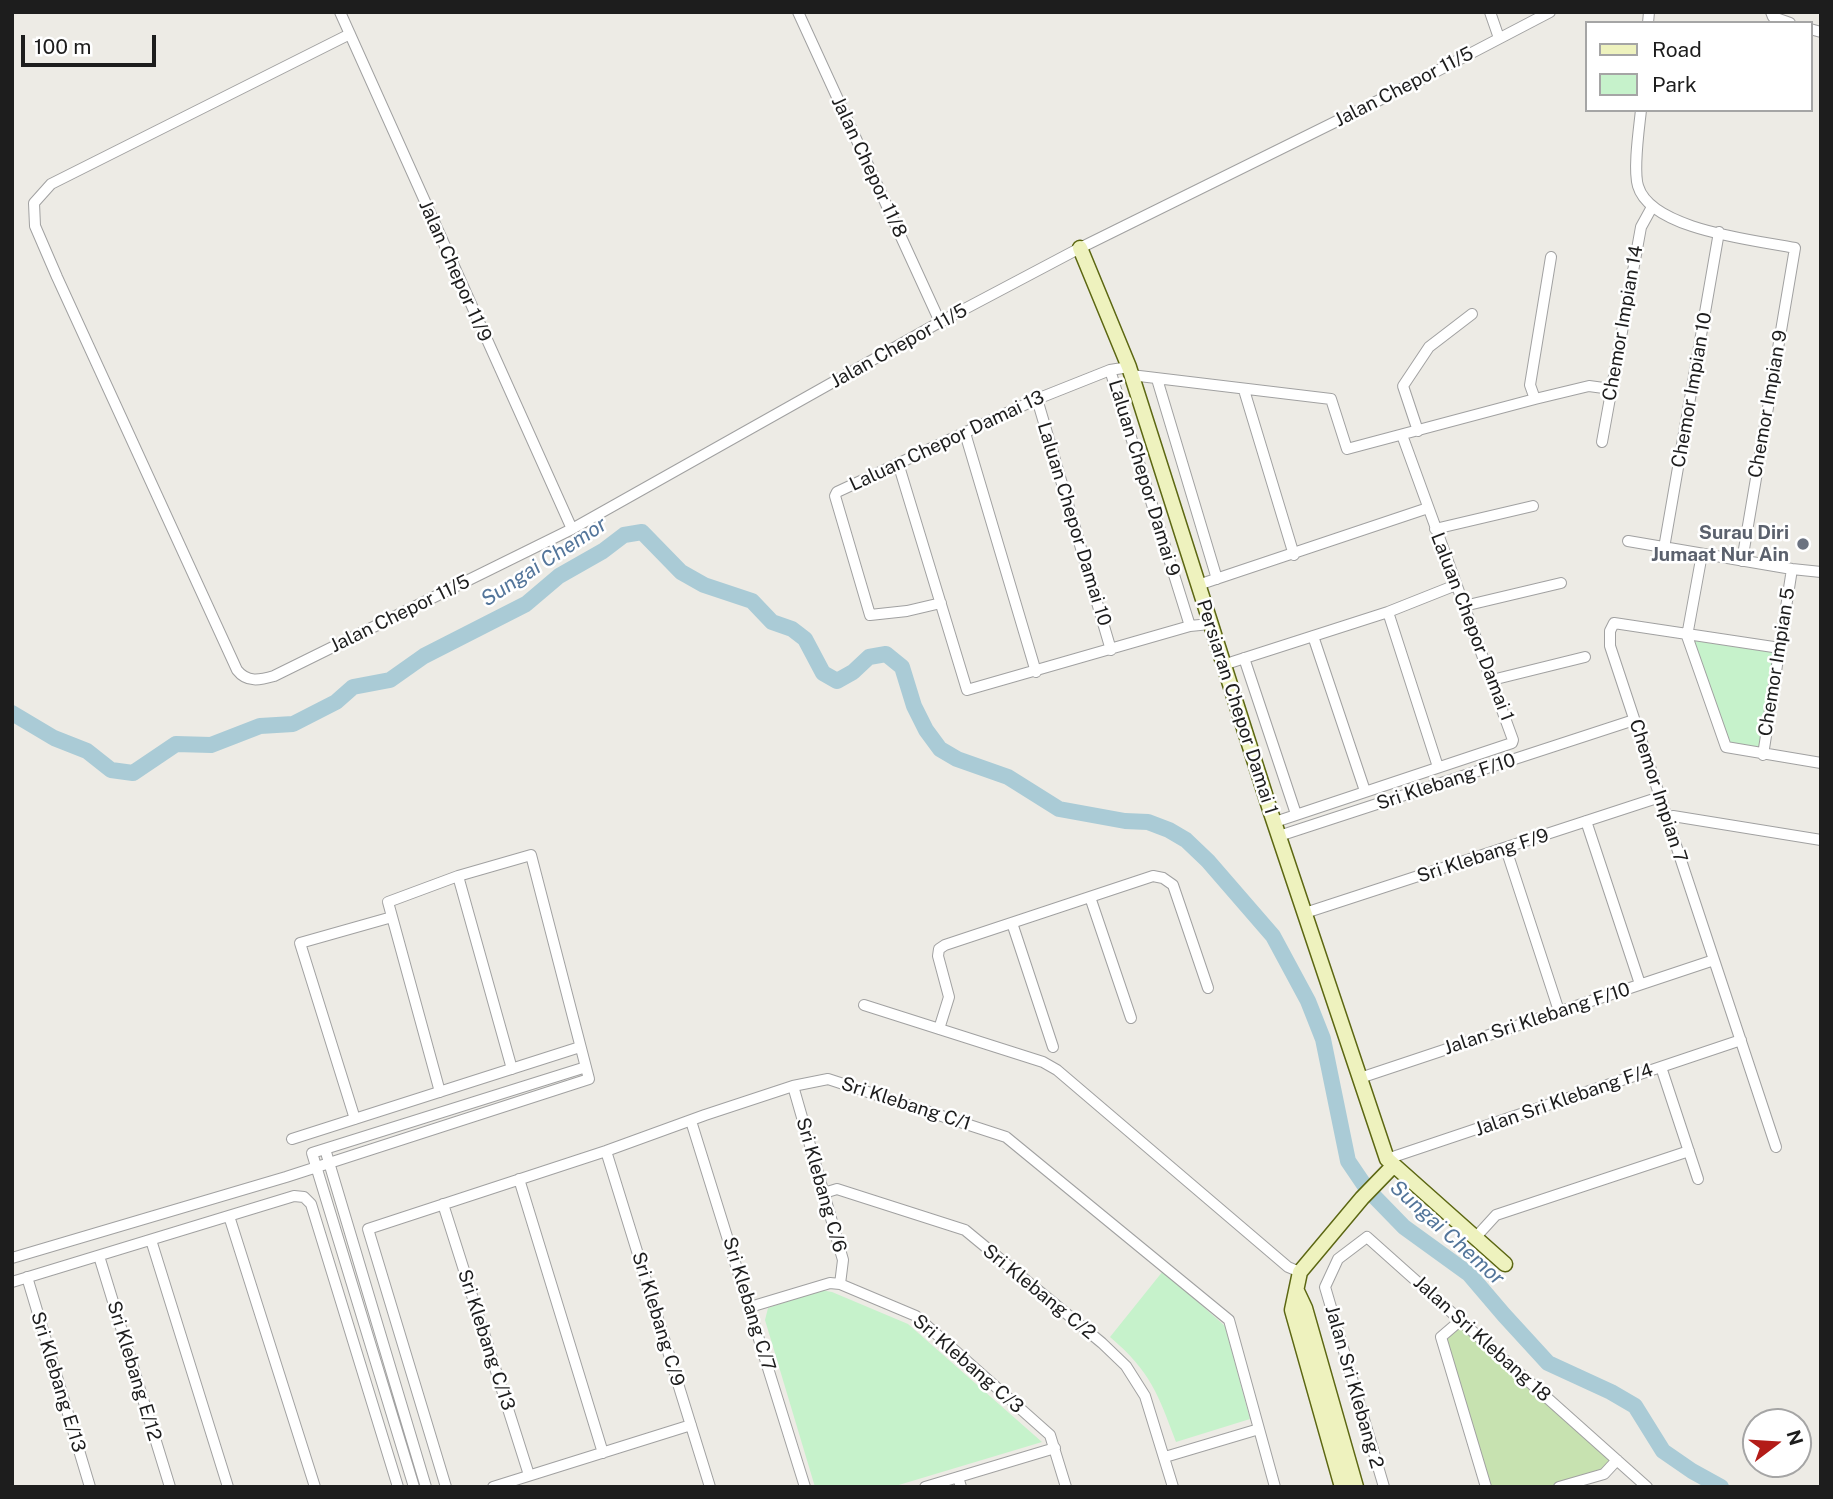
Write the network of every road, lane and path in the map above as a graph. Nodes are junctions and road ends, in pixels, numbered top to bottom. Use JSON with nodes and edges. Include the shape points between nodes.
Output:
{"nodes":[{"id":1,"x":340,"y":12,"type":"edge"},
{"id":2,"x":798,"y":12,"type":"edge"},
{"id":3,"x":1490,"y":12,"type":"edge"},
{"id":4,"x":1550,"y":12,"type":"edge"},
{"id":5,"x":350,"y":34,"type":"junction"},
{"id":6,"x":1499,"y":38,"type":"junction"},
{"id":7,"x":1641,"y":112,"type":"edge"},
{"id":8,"x":1652,"y":207,"type":"junction"},
{"id":9,"x":1719,"y":232,"type":"junction"},
{"id":10,"x":1080,"y":248,"type":"junction"},
{"id":11,"x":1551,"y":257,"type":"dead end"},
{"id":12,"x":1472,"y":314,"type":"dead end"},
{"id":13,"x":940,"y":322,"type":"junction"},
{"id":14,"x":1110,"y":370,"type":"junction"},
{"id":15,"x":1130,"y":371,"type":"junction"},
{"id":16,"x":1157,"y":379,"type":"junction"},
{"id":17,"x":1611,"y":389,"type":"junction"},
{"id":18,"x":1244,"y":390,"type":"junction"},
{"id":19,"x":1037,"y":399,"type":"junction"},
{"id":20,"x":1535,"y":399,"type":"junction"},
{"id":21,"x":1418,"y":431,"type":"junction"},
{"id":22,"x":965,"y":433,"type":"junction"},
{"id":23,"x":1402,"y":435,"type":"junction"},
{"id":24,"x":1602,"y":442,"type":"dead end"},
{"id":25,"x":898,"y":463,"type":"junction"},
{"id":26,"x":1533,"y":506,"type":"dead end"},
{"id":27,"x":1427,"y":508,"type":"junction"},
{"id":28,"x":572,"y":529,"type":"junction"},
{"id":29,"x":1435,"y":529,"type":"junction"},
{"id":30,"x":1628,"y":541,"type":"dead end"},
{"id":31,"x":1664,"y":548,"type":"junction"},
{"id":32,"x":1702,"y":554,"type":"junction"},
{"id":33,"x":1294,"y":555,"type":"junction"},
{"id":34,"x":1741,"y":561,"type":"junction"},
{"id":35,"x":1792,"y":569,"type":"junction"},
{"id":36,"x":1821,"y":572,"type":"edge"},
{"id":37,"x":1217,"y":579,"type":"junction"},
{"id":38,"x":1561,"y":583,"type":"dead end"},
{"id":39,"x":1198,"y":585,"type":"junction"},
{"id":40,"x":1456,"y":585,"type":"junction"},
{"id":41,"x":941,"y":603,"type":"junction"},
{"id":42,"x":1464,"y":607,"type":"junction"},
{"id":43,"x":1388,"y":612,"type":"junction"},
{"id":44,"x":1210,"y":624,"type":"junction"},
{"id":45,"x":1190,"y":626,"type":"junction"},
{"id":46,"x":1313,"y":636,"type":"junction"},
{"id":47,"x":1687,"y":636,"type":"junction"},
{"id":48,"x":1780,"y":648,"type":"junction"},
{"id":49,"x":1111,"y":650,"type":"junction"},
{"id":50,"x":1585,"y":657,"type":"dead end"},
{"id":51,"x":1244,"y":658,"type":"junction"},
{"id":52,"x":1223,"y":665,"type":"junction"},
{"id":53,"x":1036,"y":672,"type":"junction"},
{"id":54,"x":1492,"y":680,"type":"junction"},
{"id":55,"x":1634,"y":720,"type":"junction"},
{"id":56,"x":1763,"y":755,"type":"junction"},
{"id":57,"x":1821,"y":763,"type":"edge"},
{"id":58,"x":1438,"y":767,"type":"junction"},
{"id":59,"x":1365,"y":791,"type":"junction"},
{"id":60,"x":1660,"y":797,"type":"junction"},
{"id":61,"x":1296,"y":814,"type":"junction"},
{"id":62,"x":1673,"y":816,"type":"dead end"},
{"id":63,"x":1586,"y":821,"type":"junction"},
{"id":64,"x":1277,"y":829,"type":"junction"},
{"id":65,"x":1821,"y":840,"type":"edge"},
{"id":66,"x":1506,"y":849,"type":"junction"},
{"id":67,"x":458,"y":876,"type":"junction"},
{"id":68,"x":1090,"y":897,"type":"junction"},
{"id":69,"x":1305,"y":913,"type":"junction"},
{"id":70,"x":392,"y":917,"type":"junction"},
{"id":71,"x":1012,"y":923,"type":"junction"},
{"id":72,"x":1714,"y":960,"type":"junction"},
{"id":73,"x":1640,"y":984,"type":"junction"},
{"id":74,"x":1208,"y":988,"type":"dead end"},
{"id":75,"x":864,"y":1005,"type":"dead end"},
{"id":76,"x":1559,"y":1011,"type":"junction"},
{"id":77,"x":1131,"y":1018,"type":"dead end"},
{"id":78,"x":939,"y":1029,"type":"junction"},
{"id":79,"x":1741,"y":1040,"type":"junction"},
{"id":80,"x":580,"y":1047,"type":"junction"},
{"id":81,"x":1053,"y":1047,"type":"dead end"},
{"id":82,"x":586,"y":1067,"type":"junction"},
{"id":83,"x":1661,"y":1067,"type":"junction"},
{"id":84,"x":512,"y":1069,"type":"junction"},
{"id":85,"x":1360,"y":1078,"type":"junction"},
{"id":86,"x":793,"y":1086,"type":"junction"},
{"id":87,"x":440,"y":1092,"type":"junction"},
{"id":88,"x":355,"y":1119,"type":"junction"},
{"id":89,"x":691,"y":1121,"type":"junction"},
{"id":90,"x":292,"y":1139,"type":"dead end"},
{"id":91,"x":1776,"y":1147,"type":"dead end"},
{"id":92,"x":325,"y":1149,"type":"junction"},
{"id":93,"x":606,"y":1150,"type":"junction"},
{"id":94,"x":1689,"y":1151,"type":"junction"},
{"id":95,"x":1390,"y":1163,"type":"junction"},
{"id":96,"x":329,"y":1164,"type":"junction"},
{"id":97,"x":316,"y":1168,"type":"junction"},
{"id":98,"x":519,"y":1179,"type":"junction"},
{"id":99,"x":1698,"y":1179,"type":"dead end"},
{"id":100,"x":824,"y":1193,"type":"junction"},
{"id":101,"x":443,"y":1204,"type":"junction"},
{"id":102,"x":229,"y":1216,"type":"junction"},
{"id":103,"x":1475,"y":1238,"type":"junction"},
{"id":104,"x":150,"y":1240,"type":"junction"},
{"id":105,"x":99,"y":1255,"type":"junction"},
{"id":106,"x":12,"y":1258,"type":"edge"},
{"id":107,"x":1505,"y":1264,"type":"dead end"},
{"id":108,"x":1300,"y":1272,"type":"junction"},
{"id":109,"x":27,"y":1278,"type":"junction"},
{"id":110,"x":12,"y":1282,"type":"edge"},
{"id":111,"x":840,"y":1284,"type":"junction"},
{"id":112,"x":1325,"y":1287,"type":"joint"},
{"id":113,"x":1297,"y":1291,"type":"junction"},
{"id":114,"x":750,"y":1307,"type":"junction"},
{"id":115,"x":1462,"y":1319,"type":"junction"},
{"id":116,"x":691,"y":1425,"type":"junction"},
{"id":117,"x":1259,"y":1429,"type":"junction"},
{"id":118,"x":1055,"y":1448,"type":"junction"},
{"id":119,"x":603,"y":1453,"type":"junction"},
{"id":120,"x":1165,"y":1457,"type":"junction"},
{"id":121,"x":1617,"y":1460,"type":"junction"},
{"id":122,"x":529,"y":1475,"type":"junction"},
{"id":123,"x":960,"y":1482,"type":"edge"},
{"id":124,"x":90,"y":1487,"type":"edge"},
{"id":125,"x":170,"y":1487,"type":"edge"},
{"id":126,"x":228,"y":1487,"type":"edge"},
{"id":127,"x":315,"y":1487,"type":"edge"},
{"id":128,"x":398,"y":1487,"type":"edge"},
{"id":129,"x":414,"y":1487,"type":"edge"},
{"id":130,"x":426,"y":1487,"type":"edge"},
{"id":131,"x":446,"y":1487,"type":"edge"},
{"id":132,"x":493,"y":1487,"type":"edge"},
{"id":133,"x":710,"y":1487,"type":"edge"},
{"id":134,"x":805,"y":1487,"type":"edge"},
{"id":135,"x":925,"y":1487,"type":"edge"},
{"id":136,"x":1066,"y":1487,"type":"edge"},
{"id":137,"x":1173,"y":1487,"type":"edge"},
{"id":138,"x":1275,"y":1487,"type":"edge"},
{"id":139,"x":1342,"y":1487,"type":"edge"},
{"id":140,"x":1356,"y":1487,"type":"edge"},
{"id":141,"x":1384,"y":1487,"type":"edge"},
{"id":142,"x":1486,"y":1487,"type":"edge"},
{"id":143,"x":1559,"y":1487,"type":"edge"},
{"id":144,"x":1647,"y":1487,"type":"edge"}],
"edges":[{"from":1,"to":5,"type":"street","name":"Jalan Chepor 11/9"},
{"from":2,"to":13,"type":"street","name":"Jalan Chepor 11/8"},
{"from":3,"to":6,"type":"street"},
{"from":4,"to":6,"type":"street","name":"Jalan Chepor 11/5"},
{"from":5,"to":28,"type":"street","name":"Jalan Chepor 11/9"},
{"from":5,"to":28,"type":"street","name":"Jalan Chepor 11/5","via":[[51,184],[34,203],[35,226],[57,277],[243,677],[260,680],[274,676]]},
{"from":6,"to":10,"type":"street","name":"Jalan Chepor 11/5"},
{"from":7,"to":8,"type":"street","via":[[1637,184]]},
{"from":8,"to":9,"type":"street","via":[[1683,224]]},
{"from":8,"to":17,"type":"street","name":"Chemor Impian 14","via":[[1641,226]]},
{"from":9,"to":31,"type":"street","name":"Chemor Impian 10"},
{"from":9,"to":34,"type":"street","name":"Chemor Impian 9","via":[[1795,248]]},
{"from":10,"to":13,"type":"street","name":"Jalan Chepor 11/5"},
{"from":10,"to":15,"type":"street","name":"Persiaran Chepor Damai 1"},
{"from":11,"to":20,"type":"street","via":[[1530,385]]},
{"from":12,"to":21,"type":"street","via":[[1429,347],[1403,386]]},
{"from":13,"to":28,"type":"street","name":"Jalan Chepor 11/5"},
{"from":14,"to":15,"type":"street","name":"Laluan Chepor Damai 13"},
{"from":14,"to":19,"type":"street","name":"Laluan Chepor Damai 13"},
{"from":14,"to":45,"type":"street","name":"Laluan Chepor Damai 9"},
{"from":15,"to":16,"type":"street"},
{"from":15,"to":39,"type":"street","name":"Persiaran Chepor Damai 1"},
{"from":16,"to":18,"type":"street"},
{"from":16,"to":37,"type":"street"},
{"from":17,"to":20,"type":"street","via":[[1589,386]]},
{"from":17,"to":24,"type":"street","name":"Chemor Impian 14"},
{"from":18,"to":23,"type":"street","via":[[1331,399],[1347,449]]},
{"from":18,"to":33,"type":"street"},
{"from":19,"to":22,"type":"street","name":"Laluan Chepor Damai 13"},
{"from":19,"to":49,"type":"street","name":"Laluan Chepor Damai 10"},
{"from":20,"to":21,"type":"street"},
{"from":21,"to":23,"type":"street"},
{"from":22,"to":25,"type":"street","name":"Laluan Chepor Damai 13"},
{"from":22,"to":53,"type":"street"},
{"from":23,"to":27,"type":"street","name":"Laluan Chepor Damai 1"},
{"from":25,"to":41,"type":"street"},
{"from":25,"to":41,"type":"street","name":"Laluan Chepor Damai 13","via":[[835,496],[869,611],[874,616]]},
{"from":26,"to":29,"type":"street"},
{"from":27,"to":29,"type":"street","name":"Laluan Chepor Damai 1"},
{"from":27,"to":33,"type":"street"},
{"from":29,"to":40,"type":"street","name":"Laluan Chepor Damai 1"},
{"from":30,"to":31,"type":"street"},
{"from":31,"to":32,"type":"street"},
{"from":32,"to":34,"type":"street"},
{"from":32,"to":47,"type":"street"},
{"from":33,"to":37,"type":"street"},
{"from":34,"to":35,"type":"street"},
{"from":35,"to":36,"type":"street"},
{"from":35,"to":48,"type":"street","name":"Chemor Impian 5"},
{"from":37,"to":39,"type":"street"},
{"from":38,"to":42,"type":"street"},
{"from":39,"to":44,"type":"street","name":"Persiaran Chepor Damai 1"},
{"from":40,"to":42,"type":"street","name":"Laluan Chepor Damai 1"},
{"from":40,"to":43,"type":"street"},
{"from":41,"to":53,"type":"street","via":[[967,690]]},
{"from":42,"to":54,"type":"street","name":"Laluan Chepor Damai 1"},
{"from":43,"to":46,"type":"street"},
{"from":43,"to":58,"type":"street"},
{"from":44,"to":45,"type":"street"},
{"from":44,"to":52,"type":"street","name":"Persiaran Chepor Damai 1"},
{"from":45,"to":49,"type":"street"},
{"from":46,"to":51,"type":"street"},
{"from":46,"to":59,"type":"street"},
{"from":47,"to":48,"type":"street"},
{"from":47,"to":55,"type":"street","name":"Chemor Impian 7","via":[[1614,622],[1610,646]]},
{"from":47,"to":56,"type":"street","via":[[1726,747]]},
{"from":48,"to":56,"type":"street","name":"Chemor Impian 5"},
{"from":49,"to":53,"type":"street"},
{"from":50,"to":54,"type":"street"},
{"from":51,"to":52,"type":"street"},
{"from":51,"to":61,"type":"street"},
{"from":52,"to":64,"type":"street","name":"Persiaran Chepor Damai 1"},
{"from":54,"to":58,"type":"street","name":"Laluan Chepor Damai 1","via":[[1512,743]]},
{"from":55,"to":60,"type":"street","name":"Chemor Impian 7"},
{"from":55,"to":64,"type":"street","name":"Sri Klebang F/10"},
{"from":56,"to":57,"type":"street"},
{"from":58,"to":59,"type":"street","name":"Laluan Chepor Damai 1"},
{"from":59,"to":61,"type":"street","name":"Laluan Chepor Damai 1"},
{"from":60,"to":63,"type":"street","name":"Sri Klebang F/9"},
{"from":60,"to":72,"type":"street","name":"Chemor Impian 7"},
{"from":61,"to":64,"type":"street","name":"Laluan Chepor Damai 1"},
{"from":62,"to":65,"type":"street"},
{"from":63,"to":66,"type":"street","name":"Sri Klebang F/9"},
{"from":63,"to":73,"type":"street"},
{"from":64,"to":69,"type":"street","name":"Persiaran Chepor Damai 1"},
{"from":66,"to":69,"type":"street","name":"Sri Klebang F/9"},
{"from":66,"to":76,"type":"street"},
{"from":67,"to":70,"type":"street","via":[[388,902]]},
{"from":67,"to":80,"type":"street","via":[[531,855]]},
{"from":67,"to":84,"type":"street"},
{"from":68,"to":71,"type":"street"},
{"from":68,"to":74,"type":"street","via":[[1153,876],[1173,885]]},
{"from":68,"to":77,"type":"street"},
{"from":69,"to":85,"type":"street","name":"Persiaran Chepor Damai 1"},
{"from":70,"to":87,"type":"street"},
{"from":70,"to":88,"type":"street","via":[[300,943]]},
{"from":71,"to":78,"type":"street","via":[[939,949],[949,997]]},
{"from":71,"to":81,"type":"street"},
{"from":72,"to":73,"type":"street","name":"Jalan Sri Klebang F/10"},
{"from":72,"to":79,"type":"street","name":"Chemor Impian 7"},
{"from":73,"to":76,"type":"street","name":"Jalan Sri Klebang F/10"},
{"from":75,"to":78,"type":"street"},
{"from":76,"to":85,"type":"street","name":"Jalan Sri Klebang F/10"},
{"from":78,"to":108,"type":"street","via":[[1057,1070],[1288,1267]]},
{"from":79,"to":83,"type":"street","name":"Jalan Sri Klebang F/4"},
{"from":79,"to":91,"type":"street","name":"Chemor Impian 7"},
{"from":80,"to":82,"type":"street"},
{"from":80,"to":84,"type":"street"},
{"from":82,"to":92,"type":"street"},
{"from":82,"to":96,"type":"street","via":[[589,1079]]},
{"from":83,"to":94,"type":"street"},
{"from":83,"to":95,"type":"street","name":"Jalan Sri Klebang F/4"},
{"from":84,"to":87,"type":"street"},
{"from":85,"to":95,"type":"street","name":"Persiaran Chepor Damai 1"},
{"from":86,"to":89,"type":"street","name":"Sri Klebang C/1"},
{"from":86,"to":100,"type":"street","name":"Sri Klebang C/6"},
{"from":86,"to":117,"type":"street","name":"Sri Klebang C/1","via":[[828,1079],[1006,1137],[1229,1320]]},
{"from":87,"to":88,"type":"street"},
{"from":88,"to":90,"type":"street"},
{"from":89,"to":93,"type":"street","name":"Sri Klebang C/1"},
{"from":89,"to":114,"type":"street","name":"Sri Klebang C/7"},
{"from":92,"to":96,"type":"street"},
{"from":92,"to":97,"type":"street","via":[[312,1153]]},
{"from":93,"to":98,"type":"street","name":"Sri Klebang C/1"},
{"from":93,"to":116,"type":"street","name":"Sri Klebang C/9"},
{"from":94,"to":99,"type":"street"},
{"from":94,"to":103,"type":"street","via":[[1496,1215]]},
{"from":95,"to":103,"type":"street"},
{"from":95,"to":108,"type":"street"},
{"from":96,"to":97,"type":"street"},
{"from":96,"to":130,"type":"street"},
{"from":97,"to":106,"type":"street"},
{"from":97,"to":129,"type":"street"},
{"from":98,"to":101,"type":"street","name":"Sri Klebang C/1"},
{"from":98,"to":119,"type":"street"},
{"from":100,"to":111,"type":"street","name":"Sri Klebang C/6","via":[[843,1260]]},
{"from":100,"to":120,"type":"street","name":"Sri Klebang C/2","via":[[837,1189],[965,1230],[1126,1366],[1144,1396]]},
{"from":101,"to":122,"type":"street","name":"Sri Klebang C/13"},
{"from":101,"to":131,"type":"street","name":"Sri Klebang C/1","via":[[368,1229]]},
{"from":102,"to":104,"type":"street"},
{"from":102,"to":127,"type":"street"},
{"from":102,"to":128,"type":"street","via":[[294,1196],[311,1204]]},
{"from":103,"to":107,"type":"street"},
{"from":104,"to":105,"type":"street"},
{"from":104,"to":126,"type":"street"},
{"from":105,"to":109,"type":"street"},
{"from":105,"to":125,"type":"street","name":"Sri Klebang E/12"},
{"from":108,"to":113,"type":"street"},
{"from":109,"to":110,"type":"street"},
{"from":109,"to":124,"type":"street","name":"Sri Klebang E/13"},
{"from":111,"to":114,"type":"street","via":[[823,1284]]},
{"from":111,"to":118,"type":"street","name":"Sri Klebang C/3","via":[[916,1316],[1050,1435]]},
{"from":112,"to":115,"type":"street","name":"Jalan Sri Klebang 18","via":[[1338,1259],[1367,1237]]},
{"from":112,"to":141,"type":"street","name":"Jalan Sri Klebang 2"},
{"from":113,"to":139,"type":"street","via":[[1292,1310]]},
{"from":113,"to":140,"type":"street"},
{"from":114,"to":134,"type":"street","name":"Sri Klebang C/7"},
{"from":115,"to":121,"type":"street","name":"Jalan Sri Klebang 18"},
{"from":115,"to":142,"type":"street","via":[[1441,1337]]},
{"from":116,"to":119,"type":"street"},
{"from":116,"to":133,"type":"street","name":"Sri Klebang C/9"},
{"from":117,"to":120,"type":"street"},
{"from":117,"to":138,"type":"street","name":"Sri Klebang C/1"},
{"from":118,"to":123,"type":"street"},
{"from":118,"to":136,"type":"street","name":"Sri Klebang C/3"},
{"from":119,"to":122,"type":"street"},
{"from":120,"to":137,"type":"street","name":"Sri Klebang C/2"},
{"from":121,"to":143,"type":"street","via":[[1604,1474]]},
{"from":121,"to":144,"type":"street","name":"Jalan Sri Klebang 18"},
{"from":122,"to":132,"type":"street"},
{"from":123,"to":135,"type":"street"}]}
